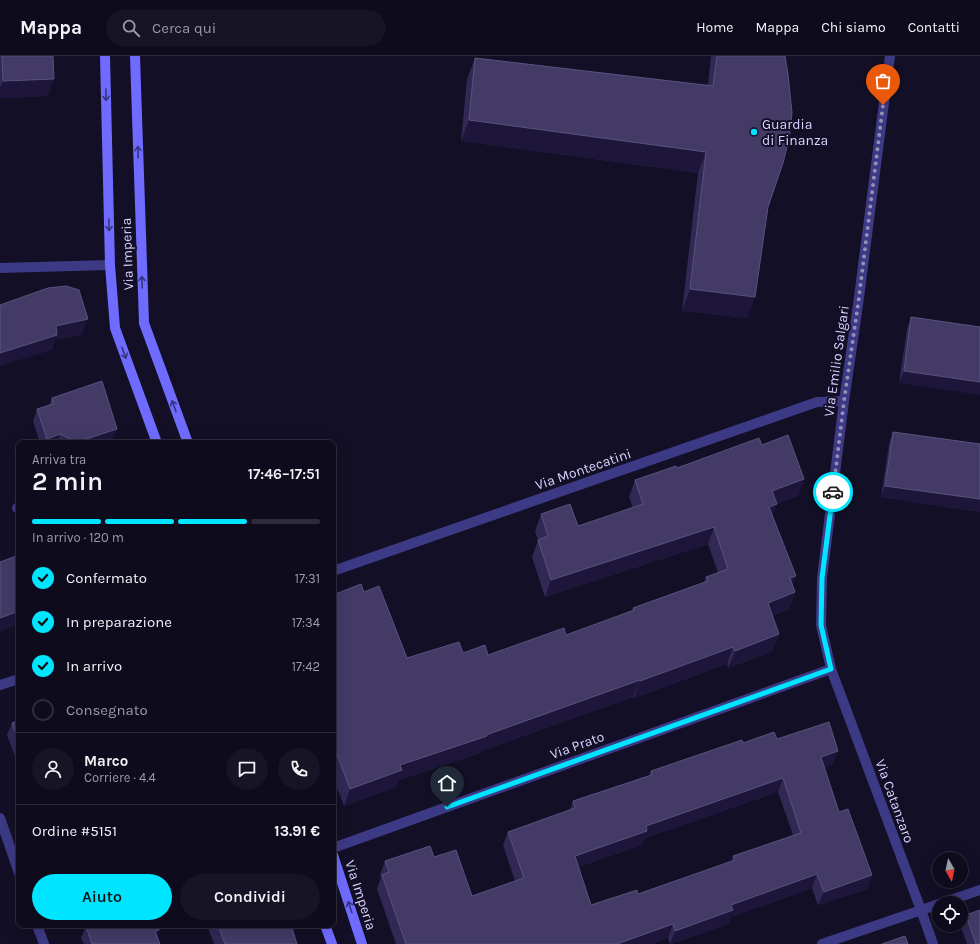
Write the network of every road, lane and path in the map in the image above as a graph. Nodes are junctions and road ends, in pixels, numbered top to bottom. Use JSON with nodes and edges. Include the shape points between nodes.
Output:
{"nodes":[{"id":1,"x":105,"y":56,"type":"edge"},
{"id":2,"x":135,"y":56,"type":"edge"},
{"id":3,"x":890,"y":56,"type":"edge"},
{"id":4,"x":110,"y":265,"type":"junction"},
{"id":5,"x":0,"y":268,"type":"edge"},
{"id":6,"x":844,"y":401,"type":"junction"},
{"id":7,"x":156,"y":440,"type":"edge"},
{"id":8,"x":187,"y":440,"type":"edge"},
{"id":9,"x":336,"y":570,"type":"edge"},
{"id":10,"x":831,"y":669,"type":"junction"},
{"id":11,"x":16,"y":680,"type":"edge"},
{"id":12,"x":0,"y":685,"type":"edge"},
{"id":13,"x":0,"y":818,"type":"edge"},
{"id":14,"x":336,"y":847,"type":"edge"},
{"id":15,"x":16,"y":863,"type":"edge"},
{"id":16,"x":336,"y":864,"type":"edge"},
{"id":17,"x":980,"y":890,"type":"edge"},
{"id":18,"x":962,"y":896,"type":"edge"},
{"id":19,"x":932,"y":906,"type":"edge"},
{"id":20,"x":921,"y":910,"type":"junction"},
{"id":21,"x":38,"y":928,"type":"edge"},
{"id":22,"x":327,"y":928,"type":"edge"},
{"id":23,"x":44,"y":944,"type":"edge"},
{"id":24,"x":332,"y":944,"type":"edge"},
{"id":25,"x":362,"y":944,"type":"edge"},
{"id":26,"x":822,"y":944,"type":"edge"},
{"id":27,"x":932,"y":944,"type":"edge"}],
"edges":[{"from":1,"to":4,"type":"street","name":"Via Imperia","one_way":true},
{"from":8,"to":2,"type":"street","name":"Via Imperia","one_way":true,"via":[[144,323]]},
{"from":3,"to":6,"type":"street","name":"Via Emilio Salgari"},
{"from":4,"to":5,"type":"street"},
{"from":4,"to":7,"type":"street","name":"Via Imperia","one_way":true,"via":[[115,328]]},
{"from":6,"to":9,"type":"street","name":"Via Montecatini","via":[[817,402]]},
{"from":6,"to":10,"type":"street","name":"Via Emilio Salgari","via":[[822,578],[821,625]]},
{"from":10,"to":14,"type":"street","name":"Via Prato"},
{"from":10,"to":20,"type":"street","name":"Via Catanzaro"},
{"from":11,"to":12,"type":"street"},
{"from":13,"to":15,"type":"street"},
{"from":25,"to":16,"type":"street","name":"Via Imperia","one_way":true},
{"from":17,"to":18,"type":"street"},
{"from":19,"to":20,"type":"street"},
{"from":20,"to":26,"type":"street"},
{"from":20,"to":27,"type":"street","name":"Via Catanzaro"},
{"from":21,"to":23,"type":"street"},
{"from":22,"to":24,"type":"street"}]}
